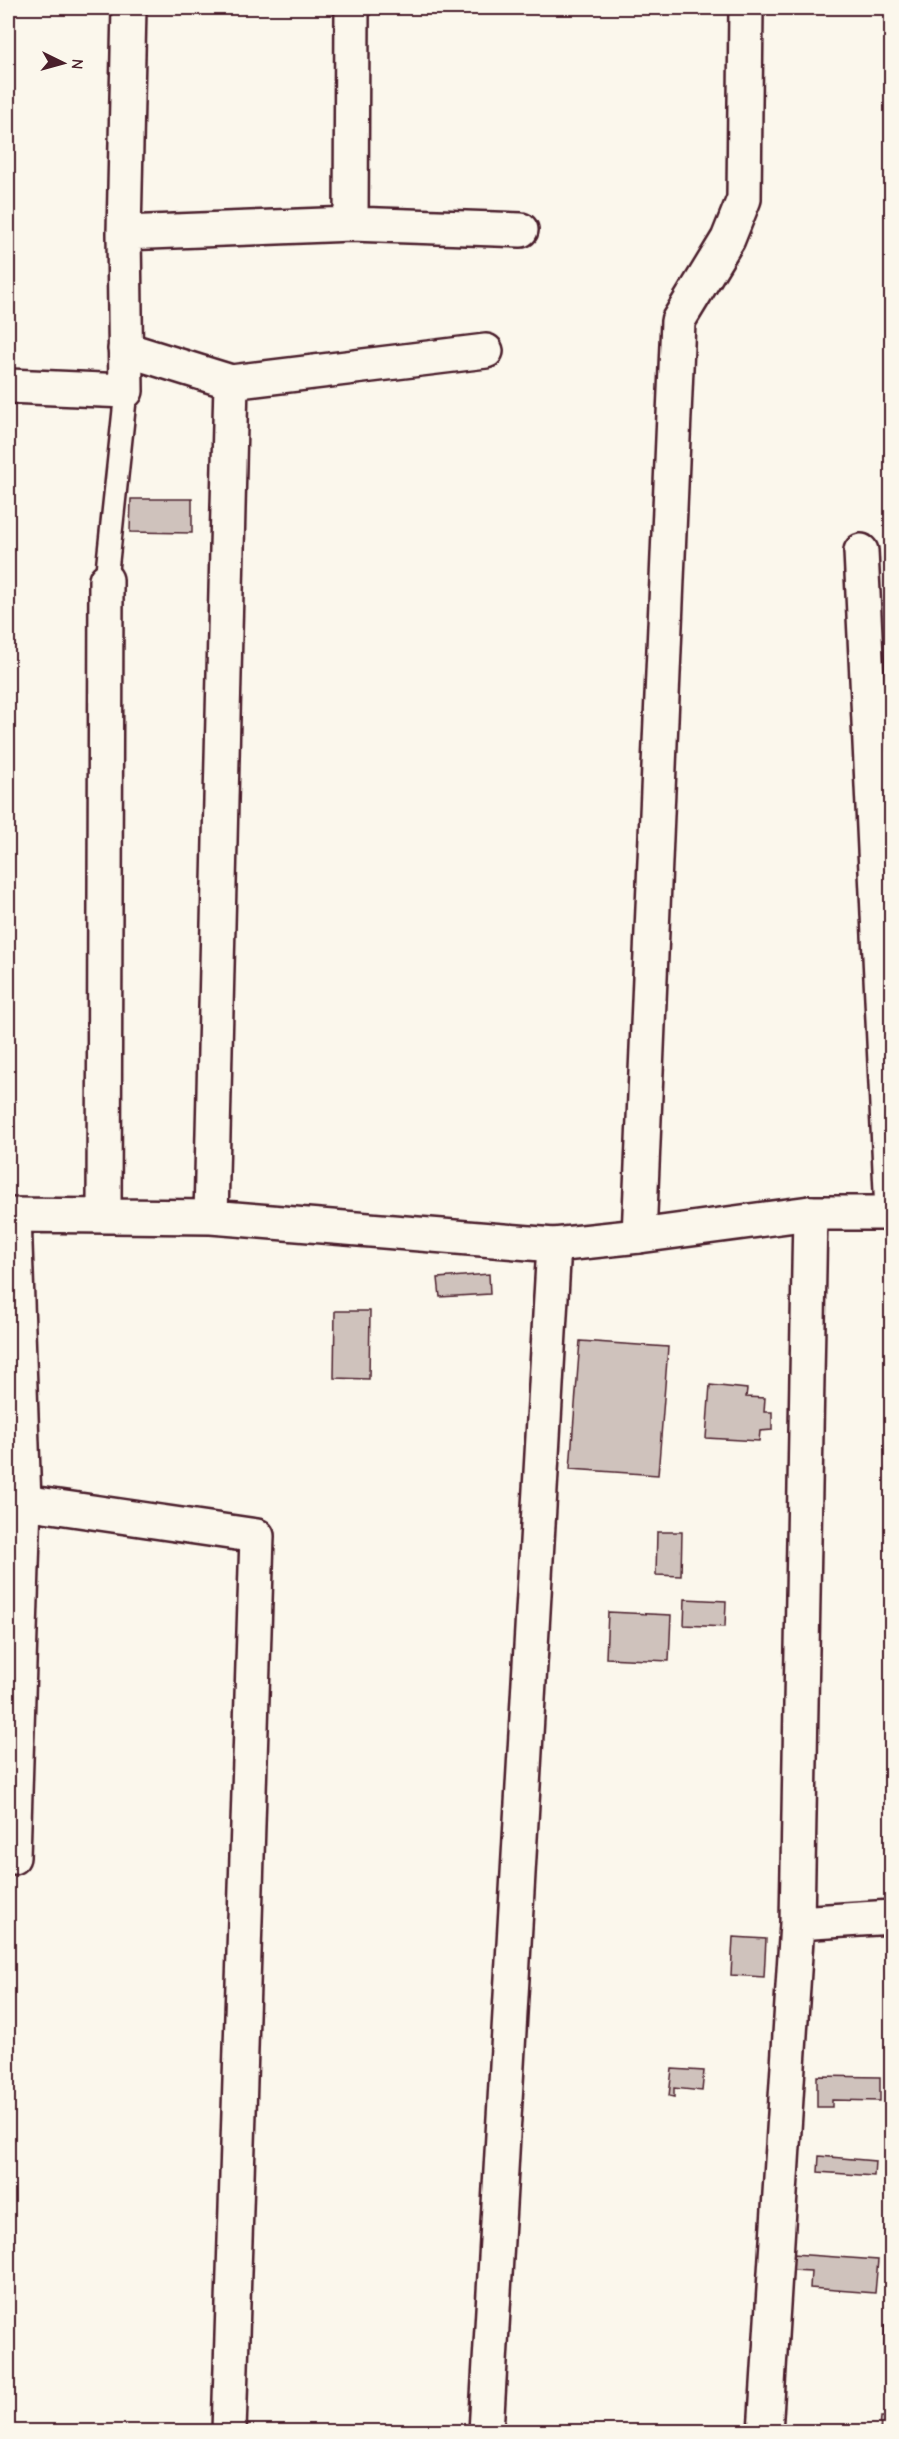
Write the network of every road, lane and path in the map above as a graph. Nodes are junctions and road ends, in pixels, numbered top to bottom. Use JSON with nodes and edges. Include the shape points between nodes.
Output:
{"nodes":[{"id":1,"x":129,"y":8,"type":"edge"},
{"id":2,"x":352,"y":8,"type":"edge"},
{"id":3,"x":746,"y":8,"type":"edge"},
{"id":4,"x":351,"y":225,"type":"junction"},
{"id":5,"x":521,"y":230,"type":"dead end"},
{"id":6,"x":124,"y":233,"type":"junction"},
{"id":7,"x":126,"y":349,"type":"junction"},
{"id":8,"x":486,"y":351,"type":"dead end"},
{"id":9,"x":231,"y":382,"type":"junction"},
{"id":10,"x":8,"y":386,"type":"edge"},
{"id":11,"x":126,"y":391,"type":"junction"},
{"id":12,"x":861,"y":551,"type":"dead end"},
{"id":13,"x":106,"y":580,"type":"joint"},
{"id":14,"x":891,"y":1212,"type":"edge"},
{"id":15,"x":810,"y":1214,"type":"junction"},
{"id":16,"x":11,"y":1215,"type":"edge"},
{"id":17,"x":104,"y":1215,"type":"junction"},
{"id":18,"x":212,"y":1217,"type":"junction"},
{"id":19,"x":639,"y":1236,"type":"junction"},
{"id":20,"x":554,"y":1245,"type":"junction"},
{"id":21,"x":24,"y":1502,"type":"junction"},
{"id":22,"x":13,"y":1857,"type":"dead end"},
{"id":23,"x":891,"y":1917,"type":"edge"},
{"id":24,"x":797,"y":1923,"type":"junction"},
{"id":25,"x":229,"y":2432,"type":"edge"},
{"id":26,"x":486,"y":2432,"type":"edge"},
{"id":27,"x":765,"y":2432,"type":"edge"}],
"edges":[{"from":1,"to":6,"type":"street"},
{"from":2,"to":4,"type":"street"},
{"from":3,"to":19,"type":"street","via":[[744,199],[728,239],[678,321]]},
{"from":4,"to":5,"type":"street"},
{"from":4,"to":6,"type":"street"},
{"from":6,"to":7,"type":"street"},
{"from":7,"to":9,"type":"street"},
{"from":7,"to":11,"type":"street"},
{"from":8,"to":9,"type":"street"},
{"from":9,"to":18,"type":"street"},
{"from":10,"to":11,"type":"street"},
{"from":11,"to":13,"type":"lane"},
{"from":12,"to":14,"type":"street"},
{"from":13,"to":17,"type":"street"},
{"from":14,"to":15,"type":"street"},
{"from":15,"to":19,"type":"street"},
{"from":15,"to":24,"type":"street"},
{"from":16,"to":17,"type":"street"},
{"from":16,"to":21,"type":"street"},
{"from":17,"to":18,"type":"street"},
{"from":18,"to":20,"type":"street"},
{"from":19,"to":20,"type":"street"},
{"from":20,"to":26,"type":"street"},
{"from":21,"to":22,"type":"street"},
{"from":21,"to":25,"type":"street","via":[[257,1536]]},
{"from":23,"to":24,"type":"street"},
{"from":24,"to":27,"type":"street"}]}
